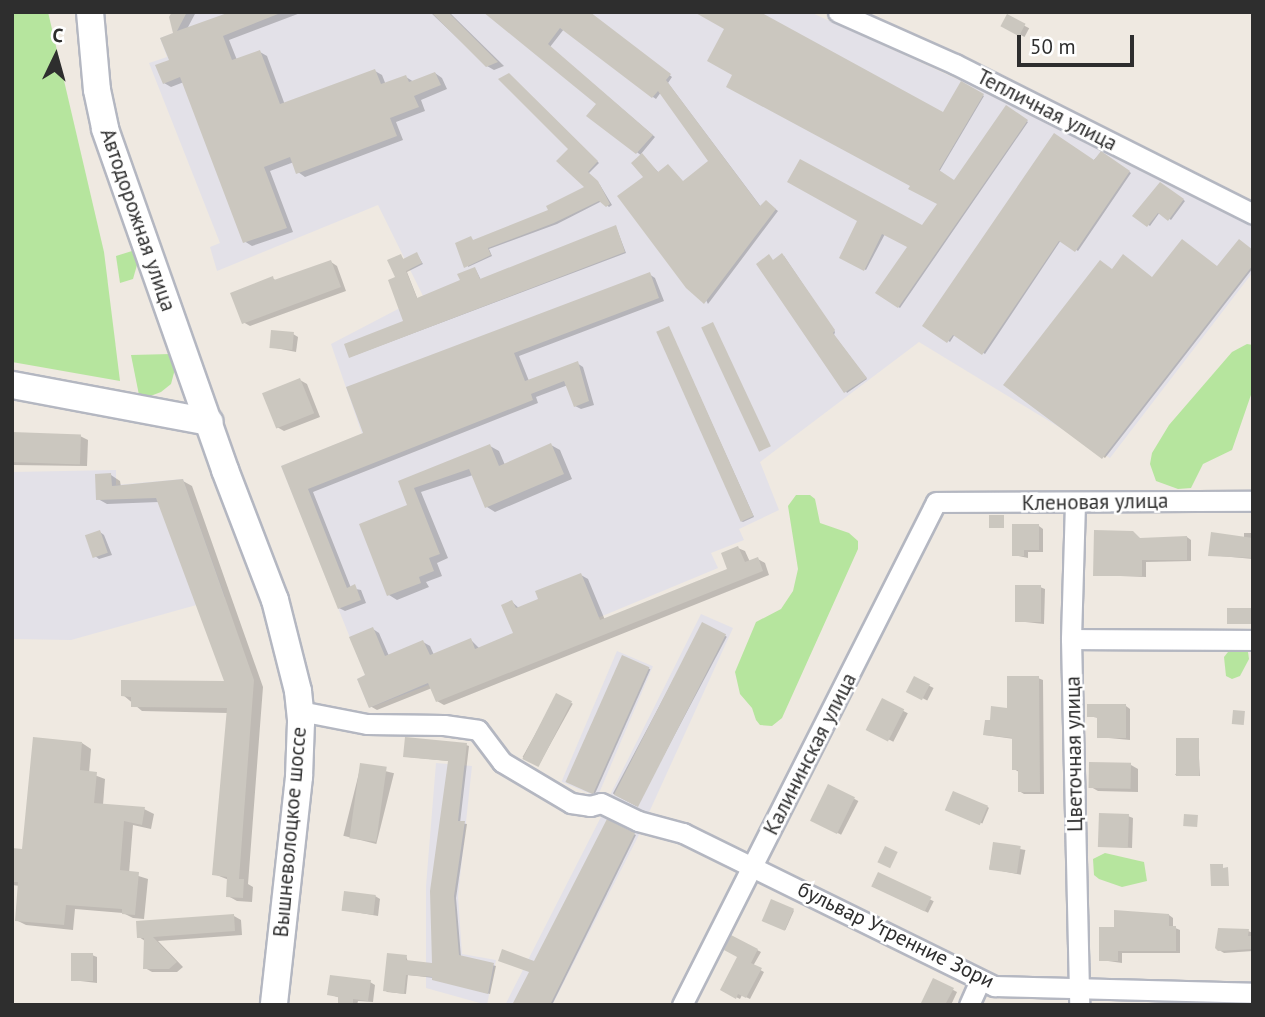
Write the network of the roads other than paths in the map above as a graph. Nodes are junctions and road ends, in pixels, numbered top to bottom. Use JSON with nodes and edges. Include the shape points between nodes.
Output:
{"nodes":[{"id":1,"x":90,"y":12,"type":"edge"},
{"id":2,"x":838,"y":12,"type":"edge"},
{"id":3,"x":1253,"y":214,"type":"edge"},
{"id":4,"x":12,"y":385,"type":"edge"},
{"id":5,"x":210,"y":422,"type":"junction"},
{"id":6,"x":1253,"y":501,"type":"edge"},
{"id":7,"x":936,"y":502,"type":"joint"},
{"id":8,"x":1075,"y":503,"type":"junction"},
{"id":9,"x":1071,"y":639,"type":"junction"},
{"id":10,"x":1253,"y":640,"type":"edge"},
{"id":11,"x":300,"y":711,"type":"junction"},
{"id":12,"x":754,"y":865,"type":"junction"},
{"id":13,"x":980,"y":980,"type":"junction"},
{"id":14,"x":1253,"y":993,"type":"edge"},
{"id":15,"x":1079,"y":998,"type":"edge"},
{"id":16,"x":274,"y":1005,"type":"edge"},
{"id":17,"x":682,"y":1005,"type":"edge"},
{"id":18,"x":969,"y":1005,"type":"edge"}],
"edges":[{"from":1,"to":5,"type":"main road","name":"Автодорожная улица","via":[[105,129]]},
{"from":2,"to":3,"type":"street","name":"Тепличная улица","via":[[967,70]]},
{"from":4,"to":5,"type":"main road"},
{"from":5,"to":11,"type":"main road","name":"Вышневолоцкое шоссе","via":[[283,625]]},
{"from":6,"to":8,"type":"street","name":"Кленовая улица"},
{"from":7,"to":8,"type":"street","name":"Кленовая улица"},
{"from":7,"to":12,"type":"street","name":"Калининская улица"},
{"from":8,"to":9,"type":"street","name":"Цветочная улица"},
{"from":9,"to":10,"type":"street"},
{"from":9,"to":15,"type":"street","name":"Цветочная улица"},
{"from":11,"to":12,"type":"street","name":"бульвар Утренние Зори","via":[[367,724],[478,730],[502,762],[571,803],[601,803]]},
{"from":11,"to":16,"type":"main road","name":"Вышневолоцкое шоссе","via":[[299,777]]},
{"from":12,"to":13,"type":"street","name":"бульвар Утренние Зори"},
{"from":12,"to":17,"type":"street","name":"Калининская улица"},
{"from":13,"to":15,"type":"street","name":"бульвар Утренние Зори"},
{"from":13,"to":18,"type":"street"},
{"from":14,"to":15,"type":"street","name":"бульвар Утренние Зори"}]}
